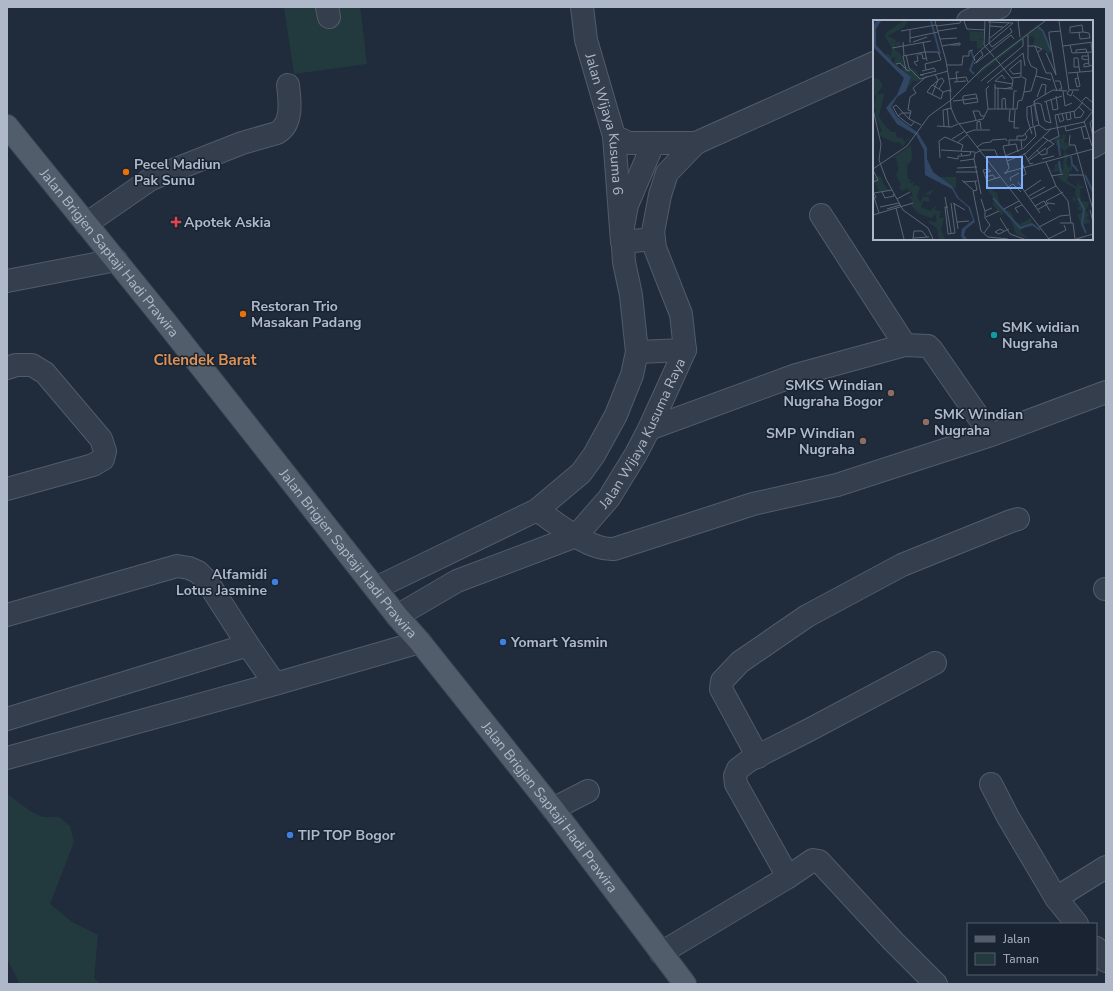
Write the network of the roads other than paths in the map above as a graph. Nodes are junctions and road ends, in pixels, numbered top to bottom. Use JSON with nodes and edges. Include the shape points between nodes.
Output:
{"nodes":[{"id":1,"x":582,"y":7,"type":"edge"},
{"id":2,"x":1000,"y":7,"type":"edge"},
{"id":3,"x":970,"y":20,"type":"edge"},
{"id":4,"x":873,"y":63,"type":"edge"},
{"id":5,"x":288,"y":85,"type":"dead end"},
{"id":6,"x":7,"y":126,"type":"edge"},
{"id":7,"x":614,"y":136,"type":"junction"},
{"id":8,"x":1106,"y":139,"type":"edge"},
{"id":9,"x":696,"y":143,"type":"junction"},
{"id":10,"x":653,"y":144,"type":"junction"},
{"id":11,"x":1093,"y":146,"type":"edge"},
{"id":12,"x":821,"y":215,"type":"dead end"},
{"id":13,"x":86,"y":224,"type":"junction"},
{"id":14,"x":654,"y":239,"type":"junction"},
{"id":15,"x":622,"y":242,"type":"junction"},
{"id":16,"x":116,"y":260,"type":"junction"},
{"id":17,"x":7,"y":281,"type":"edge"},
{"id":18,"x":906,"y":345,"type":"junction"},
{"id":19,"x":685,"y":350,"type":"junction"},
{"id":20,"x":637,"y":352,"type":"junction"},
{"id":21,"x":7,"y":368,"type":"edge"},
{"id":22,"x":1106,"y":392,"type":"edge"},
{"id":23,"x":649,"y":429,"type":"junction"},
{"id":24,"x":991,"y":435,"type":"junction"},
{"id":25,"x":7,"y":489,"type":"edge"},
{"id":26,"x":537,"y":510,"type":"junction"},
{"id":27,"x":1018,"y":519,"type":"dead end"},
{"id":28,"x":576,"y":536,"type":"junction"},
{"id":29,"x":442,"y":556,"type":"junction"},
{"id":30,"x":457,"y":581,"type":"junction"},
{"id":31,"x":376,"y":588,"type":"junction"},
{"id":32,"x":7,"y":615,"type":"edge"},
{"id":33,"x":397,"y":616,"type":"junction"},
{"id":34,"x":420,"y":642,"type":"junction"},
{"id":35,"x":248,"y":645,"type":"junction"},
{"id":36,"x":936,"y":663,"type":"dead end"},
{"id":37,"x":275,"y":684,"type":"junction"},
{"id":38,"x":7,"y":719,"type":"edge"},
{"id":39,"x":758,"y":757,"type":"junction"},
{"id":40,"x":7,"y":758,"type":"edge"},
{"id":41,"x":991,"y":784,"type":"dead end"},
{"id":42,"x":588,"y":791,"type":"dead end"},
{"id":43,"x":553,"y":809,"type":"junction"},
{"id":44,"x":1106,"y":867,"type":"edge"},
{"id":45,"x":788,"y":877,"type":"junction"},
{"id":46,"x":1056,"y":898,"type":"junction"},
{"id":47,"x":1076,"y":923,"type":"edge"},
{"id":48,"x":661,"y":952,"type":"junction"},
{"id":49,"x":685,"y":984,"type":"edge"},
{"id":50,"x":936,"y":984,"type":"edge"}],
"edges":[{"from":1,"to":7,"type":"street","name":"Jalan Wijaya Kusuma 6","via":[[586,40]]},
{"from":2,"to":3,"type":"street"},
{"from":4,"to":9,"type":"street","name":"Jalan Wijaya Kusuma Raya"},
{"from":5,"to":13,"type":"street","via":[[290,106],[282,131],[242,143],[151,179]]},
{"from":6,"to":13,"type":"main road","name":"Jalan Brigjen Saptaji Hadi Prawira"},
{"from":7,"to":10,"type":"street","name":"Jalan Wijaya Kusuma Raya","via":[[629,143]]},
{"from":7,"to":15,"type":"street","name":"Jalan Wijaya Kusuma 6"},
{"from":8,"to":11,"type":"street"},
{"from":9,"to":10,"type":"street","name":"Jalan Wijaya Kusuma Raya"},
{"from":9,"to":14,"type":"street","name":"Jalan Wijaya Kusuma Raya","via":[[667,173],[660,195]]},
{"from":10,"to":15,"type":"street","via":[[627,205]]},
{"from":12,"to":18,"type":"street"},
{"from":13,"to":16,"type":"main road","name":"Jalan Brigjen Saptaji Hadi Prawira"},
{"from":14,"to":15,"type":"street"},
{"from":14,"to":19,"type":"street","name":"Jalan Wijaya Kusuma Raya","via":[[655,248],[682,314]]},
{"from":15,"to":20,"type":"street"},
{"from":16,"to":17,"type":"street"},
{"from":16,"to":31,"type":"main road","name":"Jalan Brigjen Saptaji Hadi Prawira"},
{"from":18,"to":23,"type":"street","via":[[796,375]]},
{"from":18,"to":24,"type":"street","via":[[928,346],[932,350]]},
{"from":19,"to":20,"type":"street"},
{"from":19,"to":23,"type":"street","name":"Jalan Wijaya Kusuma Raya"},
{"from":20,"to":26,"type":"street","via":[[632,375],[616,414],[594,455],[581,473]]},
{"from":21,"to":25,"type":"street","via":[[16,365],[32,366],[44,373],[101,439],[104,451],[103,459],[93,465]]},
{"from":22,"to":24,"type":"street"},
{"from":23,"to":28,"type":"street","name":"Jalan Wijaya Kusuma Raya","via":[[609,498]]},
{"from":24,"to":28,"type":"street","via":[[837,485],[753,504],[614,548],[606,549]]},
{"from":26,"to":28,"type":"street"},
{"from":26,"to":29,"type":"street"},
{"from":27,"to":39,"type":"street","via":[[902,565],[807,616],[740,662],[722,681],[721,689]]},
{"from":28,"to":30,"type":"street","name":"Jalan Wijaya Kusuma Raya"},
{"from":29,"to":30,"type":"street"},
{"from":29,"to":31,"type":"street"},
{"from":30,"to":33,"type":"street","name":"Jalan Wijaya Kusuma Raya"},
{"from":31,"to":33,"type":"main road","name":"Jalan Brigjen Saptaji Hadi Prawira"},
{"from":32,"to":35,"type":"street","via":[[177,566],[198,572],[207,581]]},
{"from":33,"to":34,"type":"main road","name":"Jalan Brigjen Saptaji Hadi Prawira"},
{"from":34,"to":37,"type":"street"},
{"from":34,"to":43,"type":"main road","name":"Jalan Brigjen Saptaji Hadi Prawira"},
{"from":35,"to":37,"type":"street"},
{"from":35,"to":38,"type":"street"},
{"from":36,"to":39,"type":"street"},
{"from":37,"to":40,"type":"street"},
{"from":39,"to":45,"type":"street","via":[[738,769],[735,776],[736,784]]},
{"from":41,"to":46,"type":"street"},
{"from":42,"to":43,"type":"street"},
{"from":43,"to":48,"type":"main road","name":"Jalan Brigjen Saptaji Hadi Prawira"},
{"from":44,"to":46,"type":"street"},
{"from":45,"to":48,"type":"street"},
{"from":45,"to":50,"type":"street","via":[[813,860],[819,861]]},
{"from":46,"to":47,"type":"street"},
{"from":48,"to":49,"type":"main road","name":"Jalan Brigjen Saptaji Hadi Prawira"}]}
